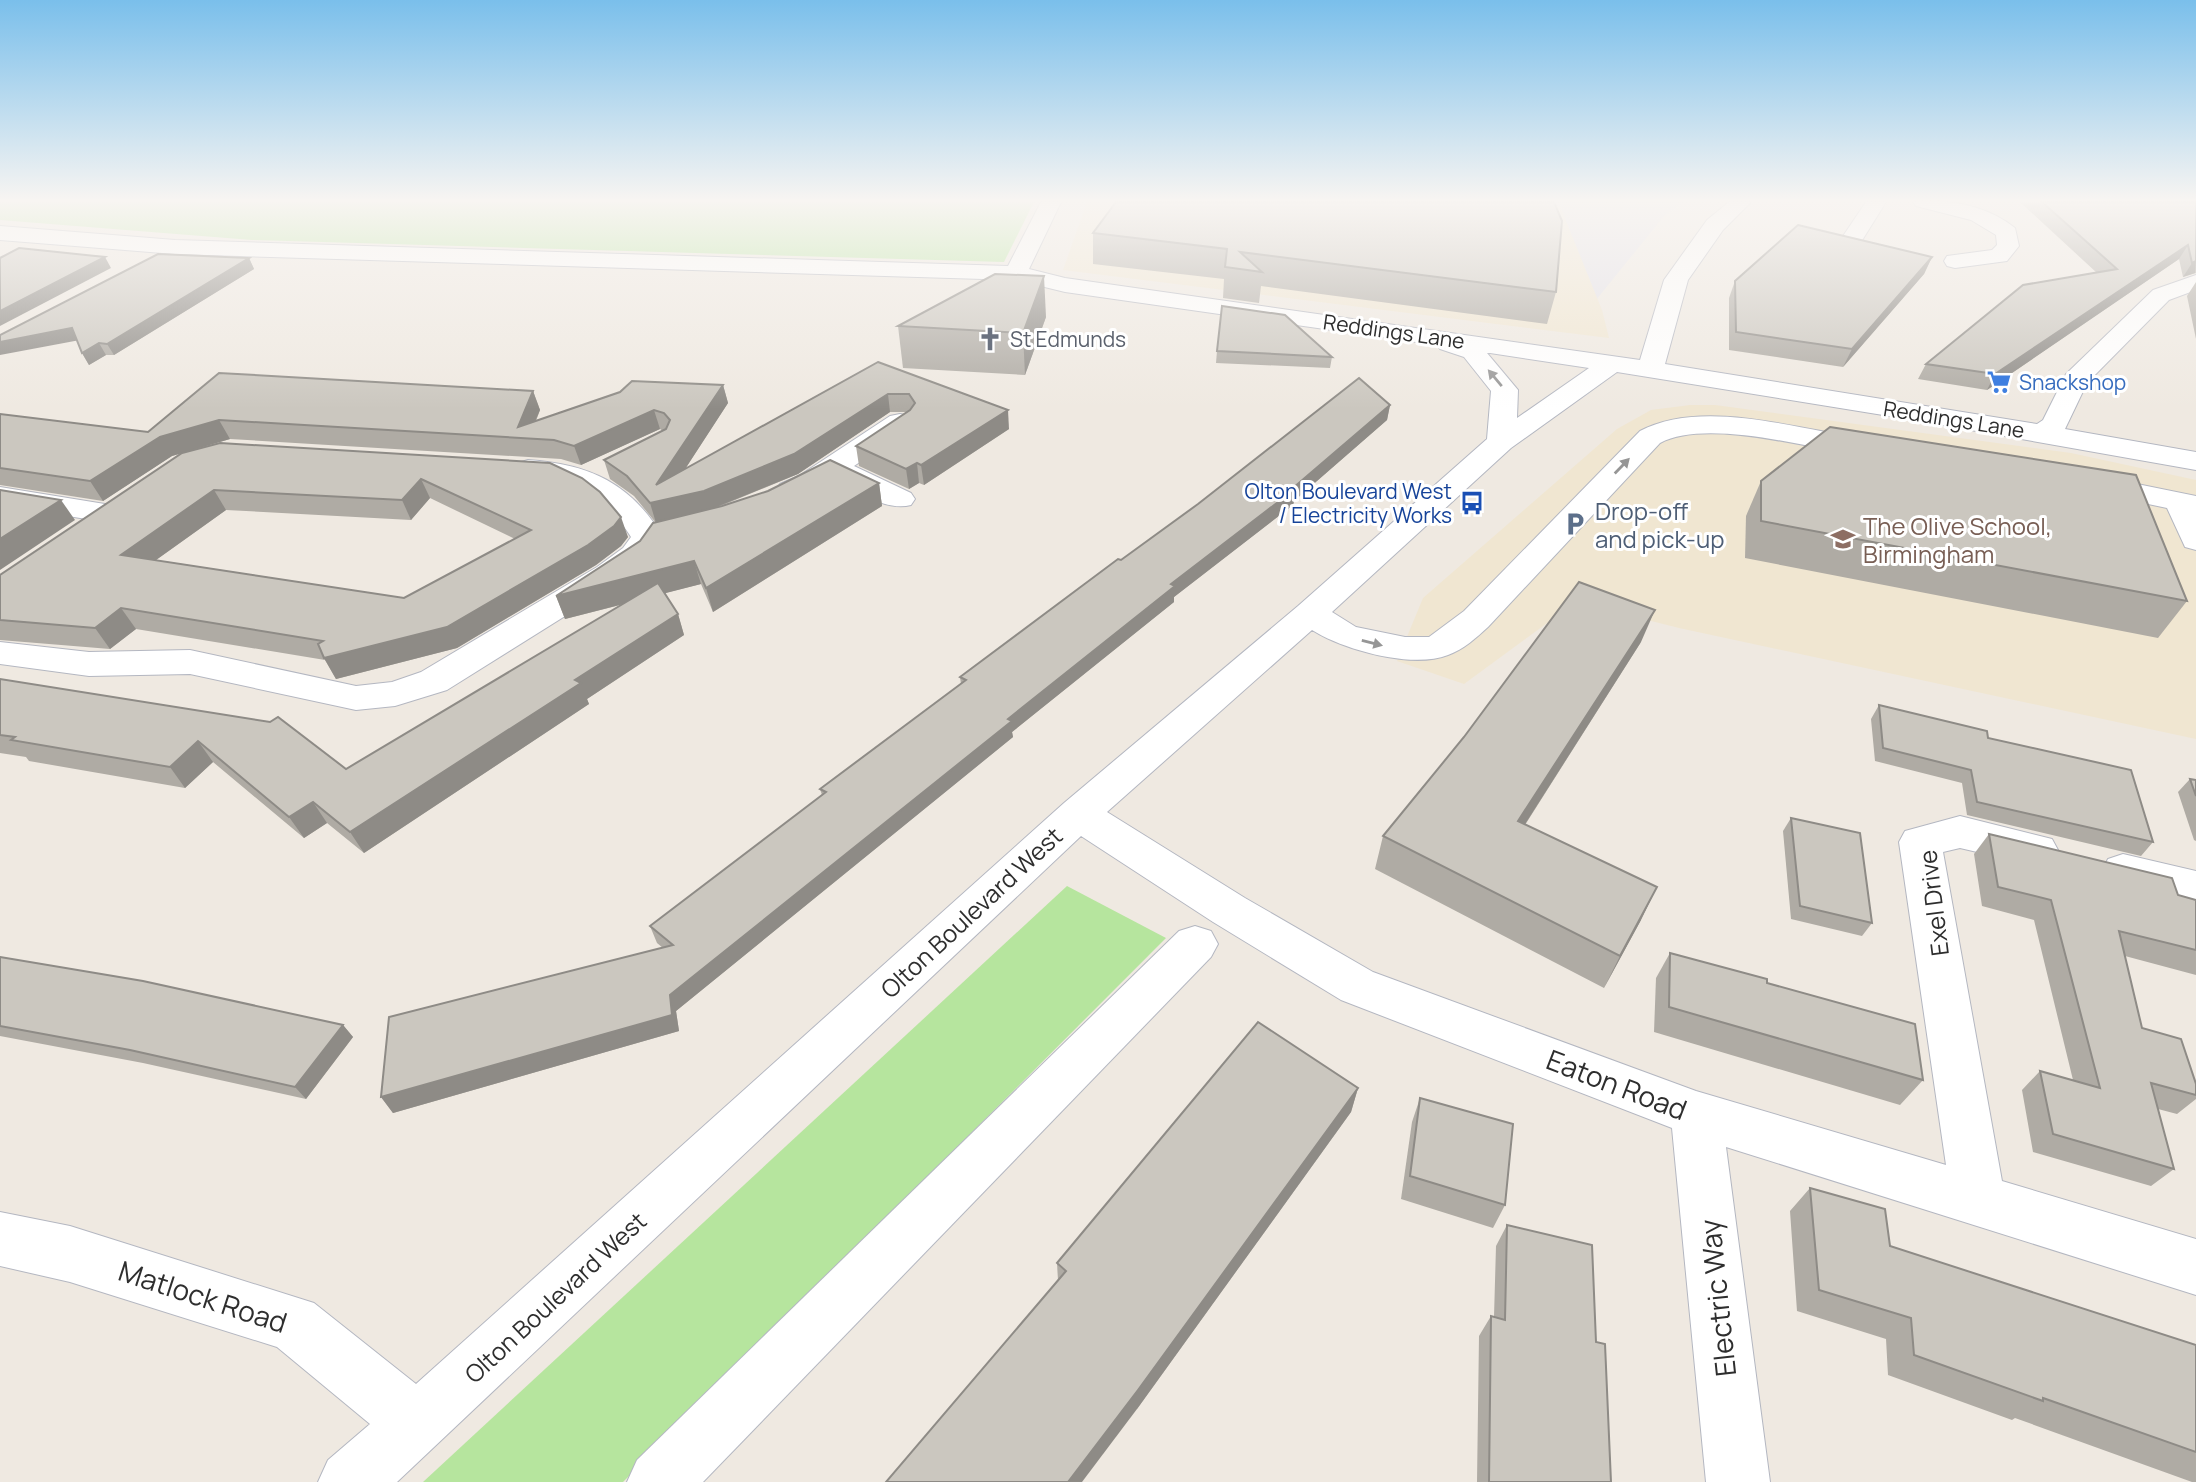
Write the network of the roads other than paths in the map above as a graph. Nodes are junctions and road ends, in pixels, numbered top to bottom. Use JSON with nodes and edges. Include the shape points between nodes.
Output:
{"nodes":[{"id":1,"x":956,"y":271,"type":"edge"},
{"id":2,"x":1682,"y":271,"type":"edge"},
{"id":3,"x":1016,"y":273,"type":"joint"},
{"id":4,"x":2196,"y":282,"type":"edge"},
{"id":5,"x":2161,"y":295,"type":"junction"},
{"id":6,"x":2196,"y":303,"type":"edge"},
{"id":7,"x":1424,"y":336,"type":"junction"},
{"id":8,"x":1630,"y":368,"type":"junction"},
{"id":9,"x":901,"y":421,"type":"edge"},
{"id":10,"x":2043,"y":433,"type":"junction"},
{"id":11,"x":1500,"y":442,"type":"junction"},
{"id":12,"x":1889,"y":452,"type":"edge"},
{"id":13,"x":2196,"y":461,"type":"edge"},
{"id":14,"x":830,"y":466,"type":"junction"},
{"id":15,"x":497,"y":467,"type":"edge"},
{"id":16,"x":2066,"y":479,"type":"edge"},
{"id":17,"x":0,"y":496,"type":"edge"},
{"id":18,"x":900,"y":499,"type":"dead end"},
{"id":19,"x":765,"y":501,"type":"edge"},
{"id":20,"x":2188,"y":503,"type":"edge"},
{"id":21,"x":78,"y":536,"type":"edge"},
{"id":22,"x":2196,"y":540,"type":"edge"},
{"id":23,"x":1310,"y":614,"type":"junction"},
{"id":24,"x":0,"y":653,"type":"edge"},
{"id":25,"x":1078,"y":814,"type":"junction"},
{"id":26,"x":2196,"y":888,"type":"edge"},
{"id":27,"x":1195,"y":944,"type":"dead end"},
{"id":28,"x":1696,"y":1114,"type":"junction"},
{"id":29,"x":1978,"y":1199,"type":"junction"},
{"id":30,"x":0,"y":1239,"type":"edge"},
{"id":31,"x":2196,"y":1267,"type":"edge"},
{"id":32,"x":417,"y":1424,"type":"junction"},
{"id":33,"x":351,"y":1482,"type":"edge"},
{"id":34,"x":659,"y":1482,"type":"edge"},
{"id":35,"x":1738,"y":1482,"type":"edge"}],
"edges":[{"from":1,"to":3,"type":"street","name":"Reddings Lane"},
{"from":2,"to":8,"type":"street"},
{"from":3,"to":7,"type":"street","name":"Reddings Lane","via":[[1065,285]]},
{"from":4,"to":5,"type":"street"},
{"from":5,"to":6,"type":"street"},
{"from":5,"to":10,"type":"street","via":[[2075,380],[2055,424]]},
{"from":7,"to":8,"type":"street","name":"Reddings Lane"},
{"from":11,"to":7,"type":"street","one_way":true,"via":[[1506,390],[1473,352]]},
{"from":8,"to":10,"type":"street","name":"Reddings Lane"},
{"from":8,"to":11,"type":"street","name":"Olton Boulevard West"},
{"from":9,"to":14,"type":"street"},
{"from":10,"to":13,"type":"street","name":"Reddings Lane"},
{"from":11,"to":23,"type":"street","name":"Olton Boulevard West"},
{"from":23,"to":12,"type":"street","one_way":true,"via":[[1346,636],[1384,646],[1434,648],[1450,641],[1476,620],[1650,437],[1669,428],[1726,427]]},
{"from":14,"to":18,"type":"street"},
{"from":14,"to":19,"type":"street","via":[[810,482]]},
{"from":15,"to":24,"type":"street","via":[[597,472],[635,516],[659,534],[609,574],[434,681],[395,694],[356,698],[190,662],[89,664]]},
{"from":16,"to":20,"type":"street"},
{"from":17,"to":21,"type":"street","via":[[121,507]]},
{"from":20,"to":22,"type":"street"},
{"from":23,"to":25,"type":"street","name":"Olton Boulevard West"},
{"from":25,"to":28,"type":"street","name":"Eaton Road","via":[[1357,986]]},
{"from":25,"to":32,"type":"street","name":"Olton Boulevard West"},
{"from":26,"to":29,"type":"street","name":"Exel Drive","via":[[1960,832],[1920,842]]},
{"from":27,"to":34,"type":"street"},
{"from":28,"to":29,"type":"street","name":"Eaton Road"},
{"from":28,"to":35,"type":"street","name":"Electric Way"},
{"from":29,"to":31,"type":"street","name":"Eaton Road"},
{"from":30,"to":32,"type":"street","name":"Matlock Road","via":[[70,1254],[294,1323]]},
{"from":32,"to":33,"type":"street","name":"Olton Boulevard West"}]}
